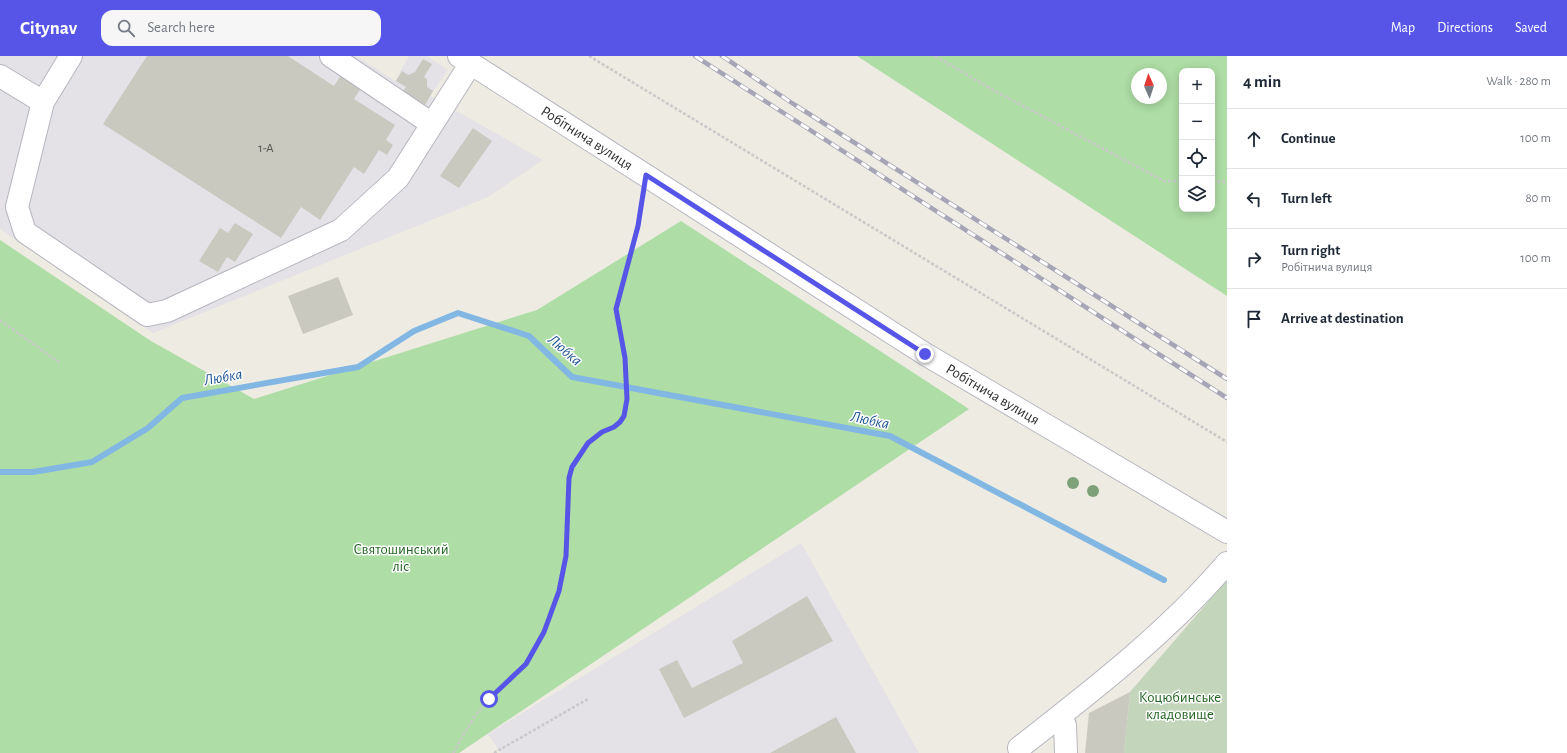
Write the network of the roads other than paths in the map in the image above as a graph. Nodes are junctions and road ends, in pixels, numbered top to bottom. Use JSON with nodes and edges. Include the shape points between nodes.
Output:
{"nodes":[{"id":1,"x":71,"y":56,"type":"edge"},
{"id":2,"x":332,"y":56,"type":"edge"},
{"id":3,"x":465,"y":60,"type":"edge"},
{"id":4,"x":0,"y":76,"type":"edge"},
{"id":5,"x":43,"y":102,"type":"junction"},
{"id":6,"x":432,"y":124,"type":"junction"},
{"id":7,"x":1227,"y":532,"type":"edge"},
{"id":8,"x":1227,"y":563,"type":"edge"},
{"id":9,"x":1059,"y":717,"type":"junction"},
{"id":10,"x":1020,"y":748,"type":"dead end"},
{"id":11,"x":1066,"y":753,"type":"edge"}],
"edges":[{"from":1,"to":5,"type":"street"},
{"from":2,"to":6,"type":"street"},
{"from":3,"to":6,"type":"street"},
{"from":3,"to":7,"type":"street","name":"Робітнича вулиця","via":[[925,354]]},
{"from":4,"to":5,"type":"street"},
{"from":5,"to":6,"type":"street","via":[[17,207],[25,232],[147,315],[167,311],[341,230],[398,178]]},
{"from":8,"to":9,"type":"street","via":[[1146,646]]},
{"from":9,"to":10,"type":"street"},
{"from":9,"to":11,"type":"street","via":[[1065,725]]}]}
